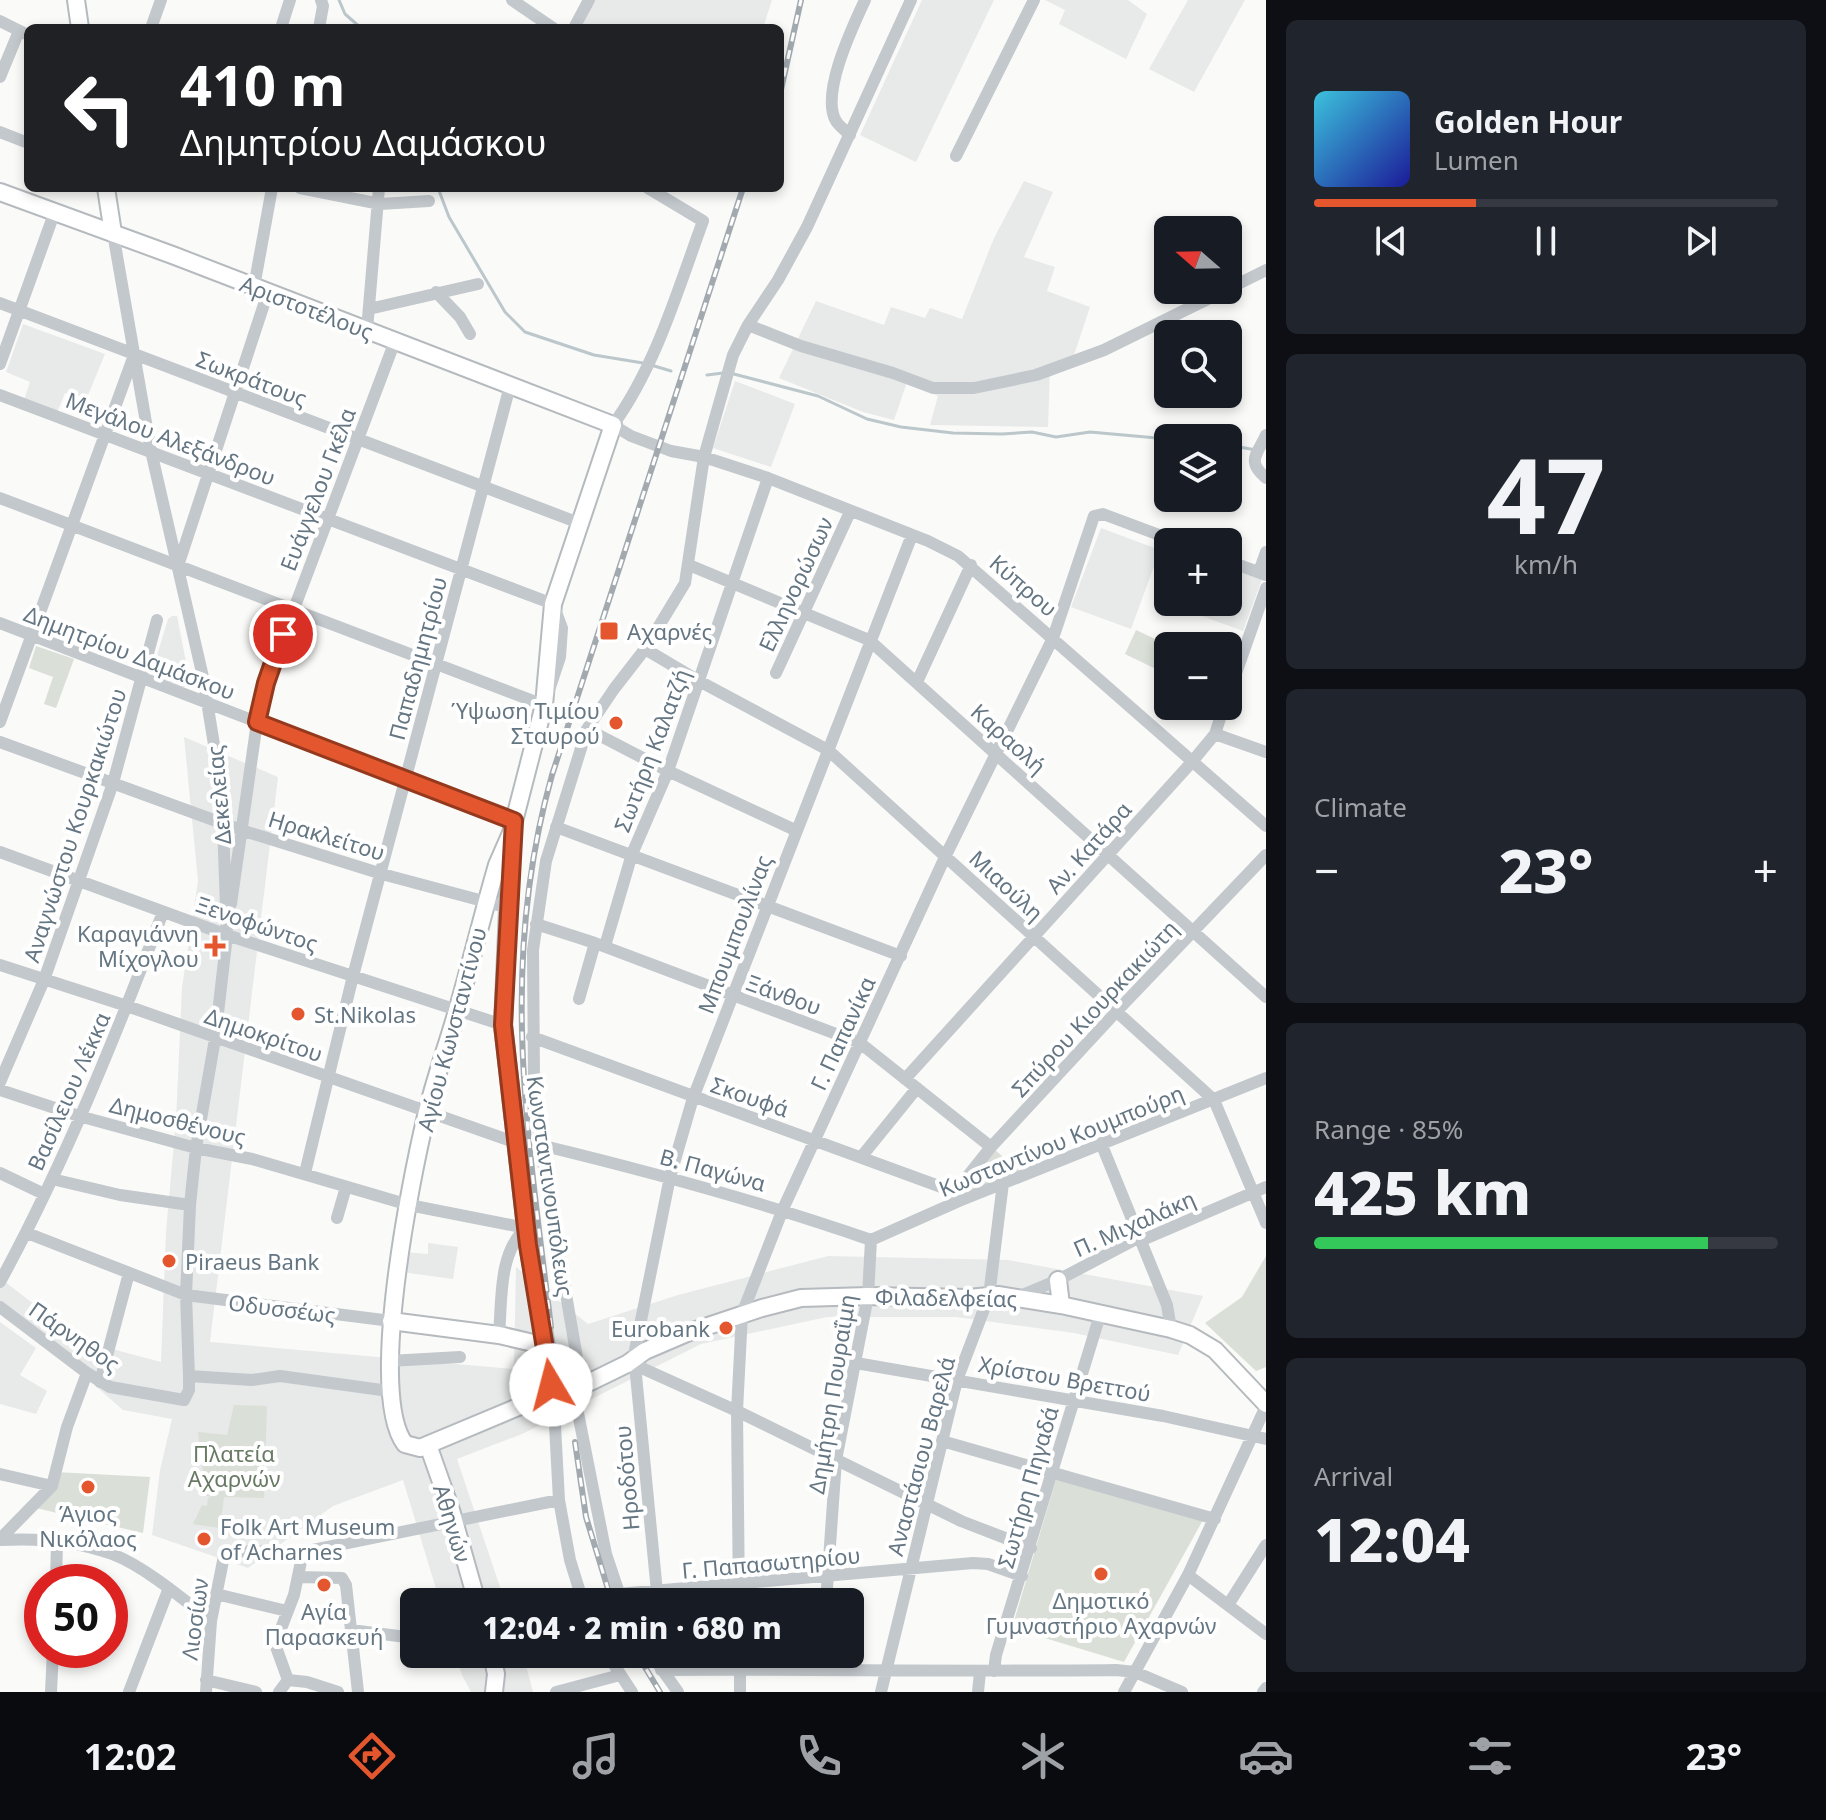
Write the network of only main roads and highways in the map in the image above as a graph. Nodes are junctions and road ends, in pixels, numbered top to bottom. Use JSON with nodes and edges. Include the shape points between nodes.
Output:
{"nodes":[{"id":1,"x":77,"y":2,"type":"edge"},
{"id":2,"x":80,"y":24,"type":"edge"},
{"id":3,"x":0,"y":192,"type":"edge"},
{"id":4,"x":107,"y":192,"type":"edge"},
{"id":5,"x":113,"y":233,"type":"junction"},
{"id":6,"x":613,"y":425,"type":"joint"},
{"id":7,"x":512,"y":827,"type":"junction"},
{"id":8,"x":1058,"y":1280,"type":"road end"},
{"id":9,"x":1061,"y":1305,"type":"junction"},
{"id":10,"x":391,"y":1321,"type":"junction"},
{"id":11,"x":546,"y":1346,"type":"junction"},
{"id":12,"x":550,"y":1368,"type":"junction"},
{"id":13,"x":573,"y":1384,"type":"junction"},
{"id":14,"x":549,"y":1394,"type":"junction"},
{"id":15,"x":1266,"y":1405,"type":"edge"},
{"id":16,"x":428,"y":1445,"type":"junction"},
{"id":17,"x":473,"y":1588,"type":"edge"},
{"id":18,"x":495,"y":1668,"type":"edge"},
{"id":19,"x":494,"y":1692,"type":"edge"}],
"edges":[{"from":1,"to":2,"type":"main road"},
{"from":3,"to":5,"type":"main road","name":"Αριστοτέλους"},
{"from":4,"to":5,"type":"main road","name":"Δεκελείας"},
{"from":5,"to":6,"type":"main road","name":"Αριστοτέλους"},
{"from":6,"to":7,"type":"main road","name":"Αγίου Κωνσταντίνου","via":[[553,604],[544,705]]},
{"from":7,"to":10,"type":"main road","name":"Αγίου Κωνσταντίνου","via":[[426,1113]]},
{"from":7,"to":11,"type":"main road","name":"Κωνσταντινουπόλεως","via":[[503,1025],[514,1142]]},
{"from":8,"to":9,"type":"main road"},
{"from":9,"to":13,"type":"main road","name":"Φιλαδελφείας","via":[[989,1296],[801,1298],[659,1345],[634,1363]]},
{"from":9,"to":15,"type":"main road","name":"Φιλαδελφείας","via":[[1190,1335],[1215,1350]]},
{"from":10,"to":11,"type":"main road","name":"Οδυσσέως"},
{"from":10,"to":16,"type":"main road","name":"Αγίου Κωνσταντίνου","via":[[389,1391],[395,1421],[402,1440],[413,1448]]},
{"from":11,"to":12,"type":"main road","name":"Κωνσταντινουπόλεως"},
{"from":12,"to":13,"type":"main road"},
{"from":12,"to":14,"type":"main road","name":"Κωνσταντινουπόλεως"},
{"from":13,"to":14,"type":"main road","name":"Φιλαδελφείας"},
{"from":14,"to":16,"type":"main road","name":"Φιλαδελφείας"},
{"from":16,"to":17,"type":"main road","name":"Αθηνών"},
{"from":18,"to":19,"type":"main road"}]}
